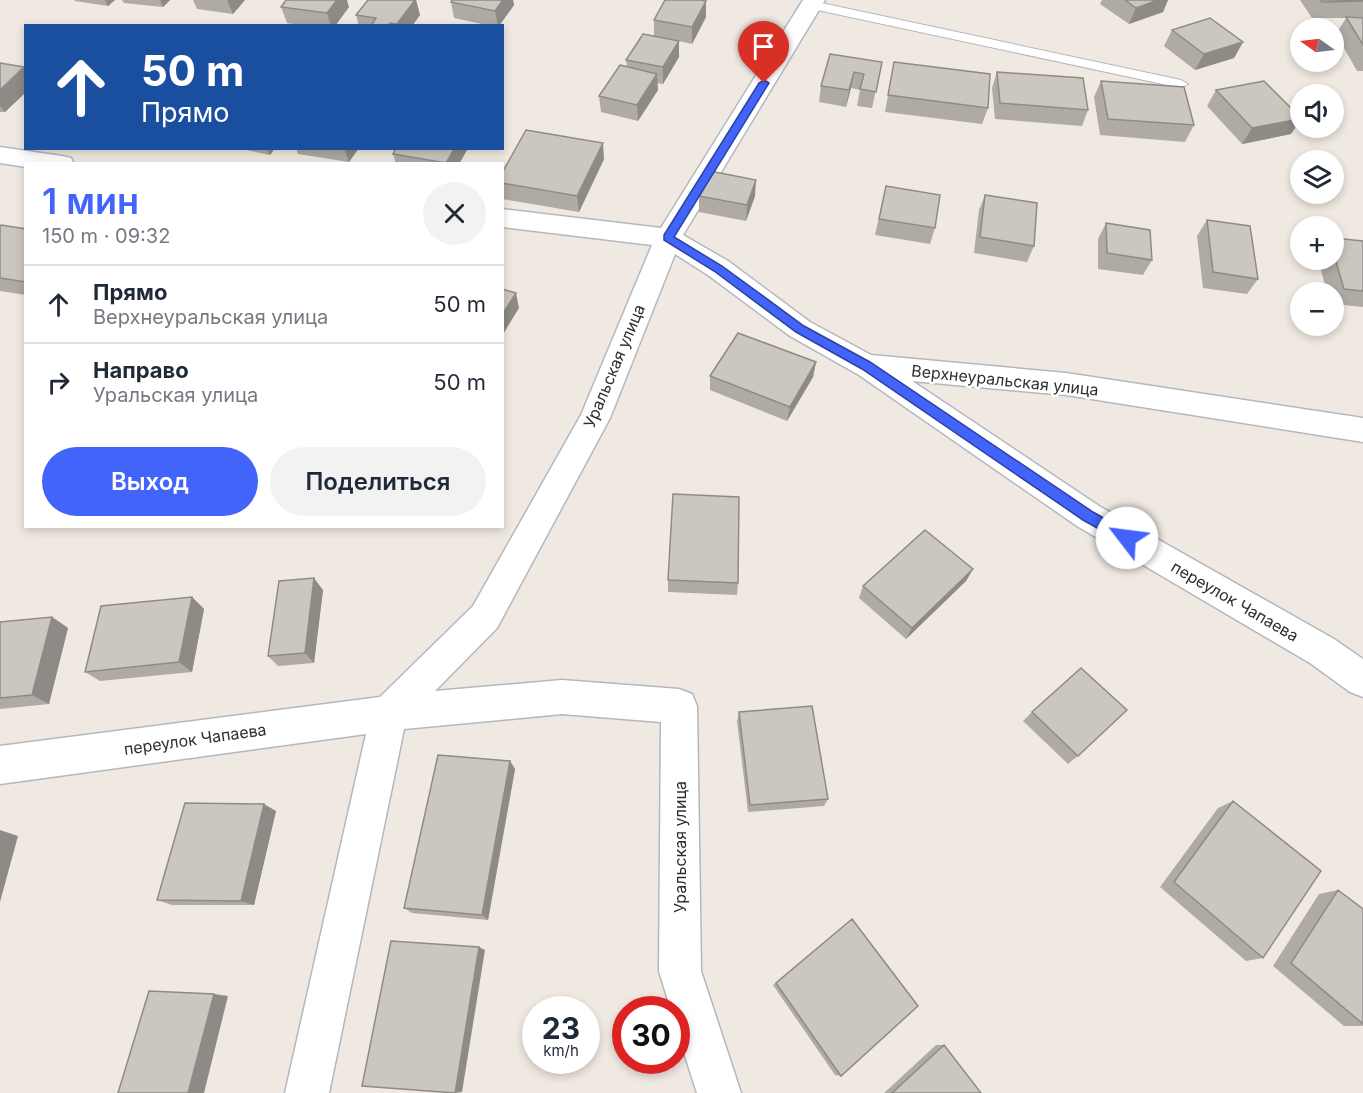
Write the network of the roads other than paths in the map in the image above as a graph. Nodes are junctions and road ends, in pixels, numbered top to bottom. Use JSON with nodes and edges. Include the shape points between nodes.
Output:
{"nodes":[{"id":1,"x":813,"y":3,"type":"edge"},
{"id":2,"x":1180,"y":84,"type":"edge"},
{"id":3,"x":0,"y":155,"type":"edge"},
{"id":4,"x":48,"y":162,"type":"edge"},
{"id":5,"x":504,"y":218,"type":"edge"},
{"id":6,"x":668,"y":238,"type":"junction"},
{"id":7,"x":866,"y":366,"type":"junction"},
{"id":8,"x":1363,"y":430,"type":"edge"},
{"id":9,"x":1363,"y":680,"type":"edge"},
{"id":10,"x":389,"y":713,"type":"junction"},
{"id":11,"x":0,"y":765,"type":"edge"},
{"id":12,"x":307,"y":1093,"type":"edge"},
{"id":13,"x":719,"y":1093,"type":"edge"}],
"edges":[{"from":1,"to":2,"type":"lane"},
{"from":1,"to":6,"type":"street","name":"Уральская улица"},
{"from":3,"to":4,"type":"street"},
{"from":5,"to":6,"type":"street","name":"Верхнеуральская улица"},
{"from":6,"to":7,"type":"street","name":"Верхнеуральская улица","via":[[718,268],[800,329]]},
{"from":6,"to":10,"type":"street","name":"Уральская улица","via":[[594,418],[485,617]]},
{"from":7,"to":8,"type":"street","name":"Верхнеуральская улица","via":[[1066,384]]},
{"from":7,"to":9,"type":"street","name":"переулок Чапаева","via":[[1088,516],[1322,651]]},
{"from":10,"to":11,"type":"street","name":"переулок Чапаева"},
{"from":10,"to":12,"type":"street"},
{"from":10,"to":13,"type":"street","name":"Уральская улица","via":[[562,697],[679,706],[680,971]]}]}
